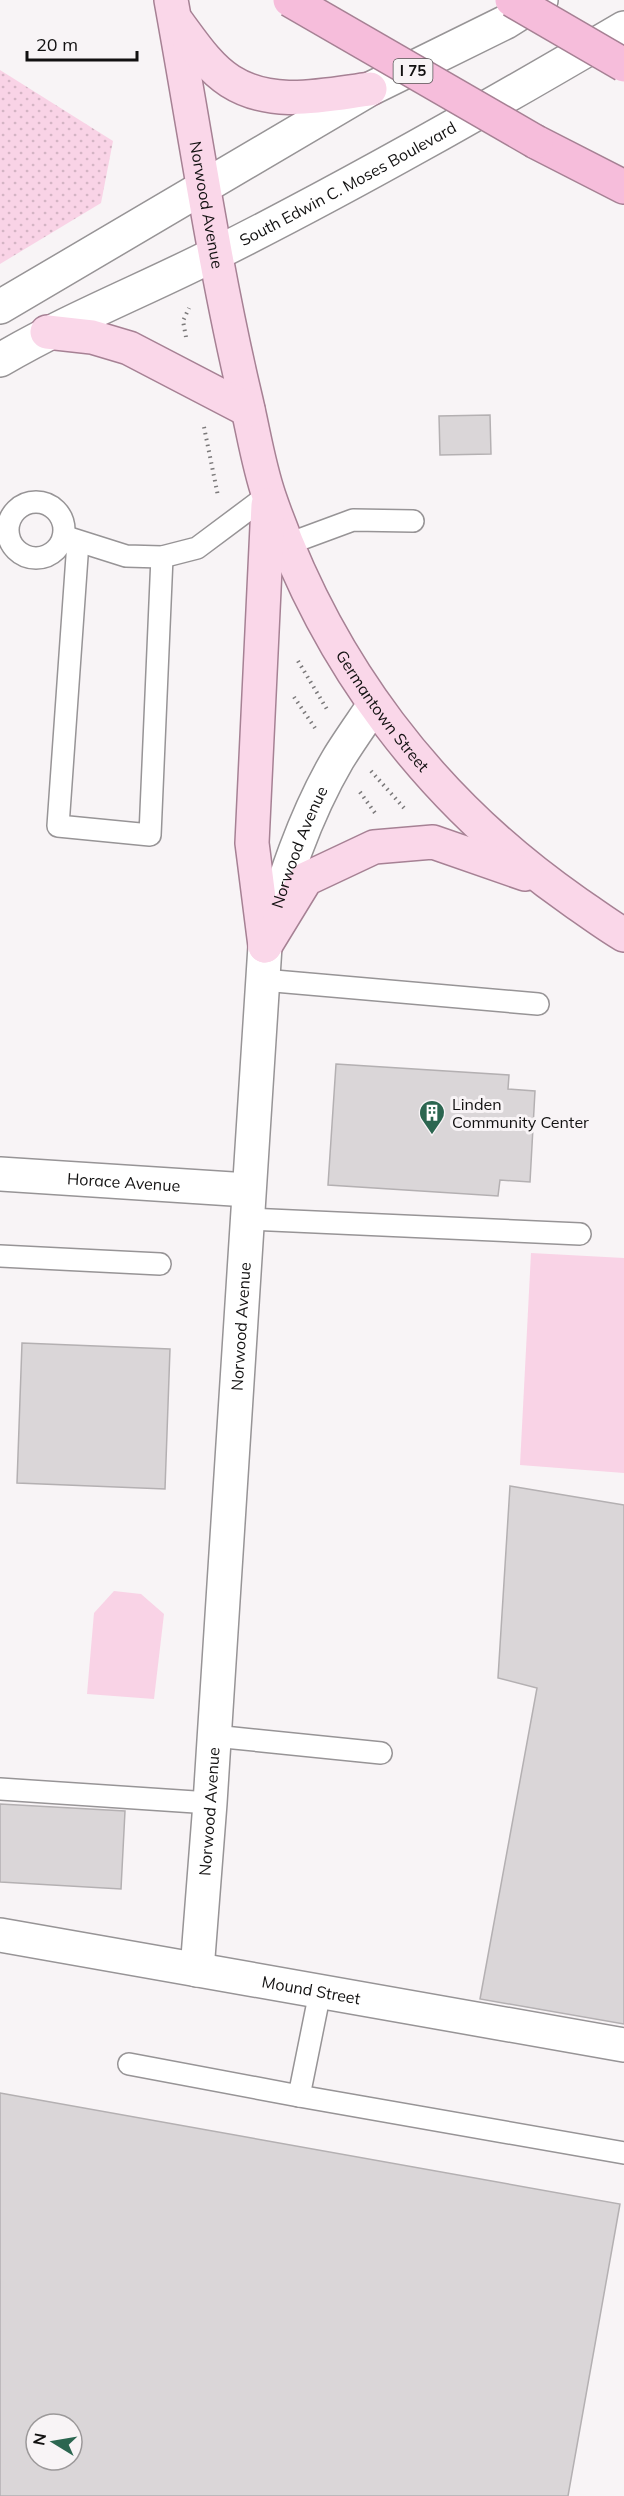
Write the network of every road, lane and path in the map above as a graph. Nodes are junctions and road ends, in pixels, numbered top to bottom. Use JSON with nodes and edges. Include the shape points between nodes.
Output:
{"nodes":[{"id":1,"x":290,"y":0,"type":"edge"},
{"id":2,"x":513,"y":0,"type":"edge"},
{"id":3,"x":541,"y":0,"type":"edge"},
{"id":4,"x":173,"y":10,"type":"edge"},
{"id":5,"x":624,"y":28,"type":"edge"},
{"id":6,"x":624,"y":65,"type":"edge"},
{"id":7,"x":370,"y":89,"type":"junction"},
{"id":8,"x":204,"y":186,"type":"junction"},
{"id":9,"x":624,"y":187,"type":"edge"},
{"id":10,"x":215,"y":254,"type":"junction"},
{"id":11,"x":0,"y":307,"type":"edge"},
{"id":12,"x":47,"y":332,"type":"junction"},
{"id":13,"x":0,"y":360,"type":"edge"},
{"id":14,"x":248,"y":410,"type":"junction"},
{"id":15,"x":268,"y":495,"type":"junction"},
{"id":16,"x":413,"y":521,"type":"dead end"},
{"id":17,"x":288,"y":544,"type":"junction"},
{"id":18,"x":162,"y":557,"type":"junction"},
{"id":19,"x":374,"y":705,"type":"junction"},
{"id":20,"x":358,"y":790,"type":"dead end"},
{"id":21,"x":376,"y":815,"type":"dead end"},
{"id":22,"x":544,"y":880,"type":"junction"},
{"id":23,"x":624,"y":935,"type":"edge"},
{"id":24,"x":265,"y":946,"type":"junction"},
{"id":25,"x":263,"y":980,"type":"junction"},
{"id":26,"x":538,"y":1004,"type":"dead end"},
{"id":27,"x":0,"y":1174,"type":"edge"},
{"id":28,"x":247,"y":1204,"type":"junction"},
{"id":29,"x":580,"y":1234,"type":"dead end"},
{"id":30,"x":0,"y":1256,"type":"edge"},
{"id":31,"x":160,"y":1264,"type":"dead end"},
{"id":32,"x":214,"y":1736,"type":"junction"},
{"id":33,"x":381,"y":1753,"type":"dead end"},
{"id":34,"x":0,"y":1789,"type":"edge"},
{"id":35,"x":210,"y":1803,"type":"junction"},
{"id":36,"x":0,"y":1935,"type":"edge"},
{"id":37,"x":196,"y":1970,"type":"junction"},
{"id":38,"x":320,"y":1992,"type":"junction"},
{"id":39,"x":624,"y":2045,"type":"edge"},
{"id":40,"x":129,"y":2064,"type":"dead end"},
{"id":41,"x":299,"y":2096,"type":"junction"},
{"id":42,"x":624,"y":2153,"type":"edge"}],
"edges":[{"from":1,"to":9,"type":"highway","number":"I 75","bridge":true,"via":[[536,142]]},
{"from":2,"to":6,"type":"highway","bridge":true},
{"from":3,"to":7,"type":"street","via":[[506,22]]},
{"from":4,"to":7,"type":"main road","via":[[207,61],[229,81],[259,94],[299,99]]},
{"from":4,"to":8,"type":"main road","name":"Norwood Avenue"},
{"from":5,"to":10,"type":"street","name":"South Edwin C. Moses Boulevard"},
{"from":7,"to":8,"type":"street"},
{"from":8,"to":10,"type":"main road","name":"Norwood Avenue"},
{"from":8,"to":11,"type":"street"},
{"from":10,"to":12,"type":"street","name":"South Edwin C. Moses Boulevard"},
{"from":10,"to":14,"type":"main road","name":"Norwood Avenue"},
{"from":12,"to":13,"type":"street","name":"South Edwin C. Moses Boulevard"},
{"from":12,"to":14,"type":"main road","via":[[92,337],[129,348]]},
{"from":14,"to":15,"type":"main road","name":"Germantown Street"},
{"from":15,"to":17,"type":"main road","name":"Germantown Street"},
{"from":15,"to":18,"type":"lane","via":[[197,548]]},
{"from":15,"to":24,"type":"main road","via":[[252,843]]},
{"from":16,"to":17,"type":"lane","via":[[353,520]]},
{"from":17,"to":19,"type":"main road","name":"Germantown Street","via":[[302,580],[345,661]]},
{"from":18,"to":18,"type":"lane","via":[[126,556],[71,539],[58,826],[150,835]]},
{"from":19,"to":22,"type":"main road","name":"Germantown Street","via":[[411,754],[474,821]]},
{"from":19,"to":24,"type":"street","name":"Norwood Avenue","via":[[338,760],[301,836],[282,884]]},
{"from":20,"to":21,"type":"path"},
{"from":22,"to":23,"type":"main road","name":"Germantown Street"},
{"from":22,"to":24,"type":"main road","via":[[433,842],[374,847],[306,879]]},
{"from":24,"to":25,"type":"street","name":"Norwood Avenue"},
{"from":25,"to":26,"type":"lane"},
{"from":25,"to":28,"type":"street","name":"Norwood Avenue"},
{"from":27,"to":28,"type":"street","name":"Horace Avenue"},
{"from":28,"to":29,"type":"lane"},
{"from":28,"to":32,"type":"street","name":"Norwood Avenue"},
{"from":30,"to":31,"type":"lane"},
{"from":32,"to":33,"type":"lane"},
{"from":32,"to":35,"type":"street","name":"Norwood Avenue"},
{"from":34,"to":35,"type":"lane"},
{"from":35,"to":37,"type":"street","name":"Norwood Avenue"},
{"from":36,"to":37,"type":"street","name":"Mound Street"},
{"from":37,"to":38,"type":"street","name":"Mound Street"},
{"from":38,"to":39,"type":"street","name":"Mound Street"},
{"from":38,"to":41,"type":"lane"},
{"from":40,"to":41,"type":"lane"},
{"from":41,"to":42,"type":"lane"}]}
